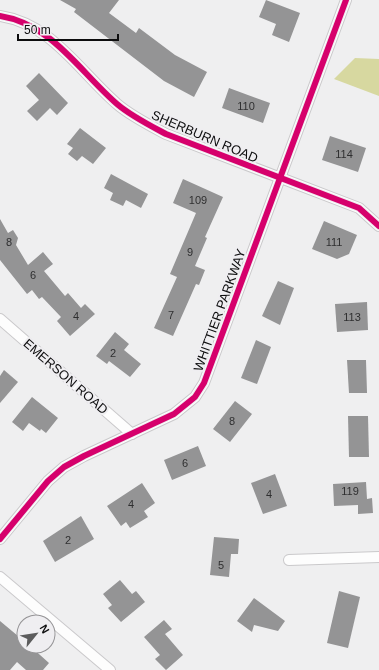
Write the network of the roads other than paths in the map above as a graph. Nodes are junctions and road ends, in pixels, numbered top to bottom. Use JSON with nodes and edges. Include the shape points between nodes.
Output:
{"nodes":[{"id":1,"x":346,"y":0,"type":"edge"},
{"id":2,"x":0,"y":16,"type":"edge"},
{"id":3,"x":280,"y":178,"type":"junction"},
{"id":4,"x":379,"y":226,"type":"edge"},
{"id":5,"x":0,"y":319,"type":"edge"},
{"id":6,"x":132,"y":434,"type":"junction"},
{"id":7,"x":0,"y":539,"type":"edge"},
{"id":8,"x":379,"y":558,"type":"edge"},
{"id":9,"x":289,"y":560,"type":"dead end"},
{"id":10,"x":0,"y":577,"type":"edge"},
{"id":11,"x":110,"y":670,"type":"edge"}],
"edges":[{"from":1,"to":3,"type":"street","name":"WHITTIER PARKWAY"},
{"from":2,"to":3,"type":"street","name":"SHERBURN ROAD","via":[[27,23],[56,42],[119,105],[143,122],[166,134]]},
{"from":3,"to":4,"type":"street","name":"SHERBURN ROAD","via":[[359,208]]},
{"from":3,"to":6,"type":"street","name":"WHITTIER PARKWAY","via":[[204,383],[187,405]]},
{"from":5,"to":6,"type":"street","name":"EMERSON ROAD"},
{"from":6,"to":7,"type":"street","name":"WHITTIER PARKWAY","via":[[64,467],[48,481]]},
{"from":8,"to":9,"type":"street"},
{"from":10,"to":11,"type":"street"}]}
